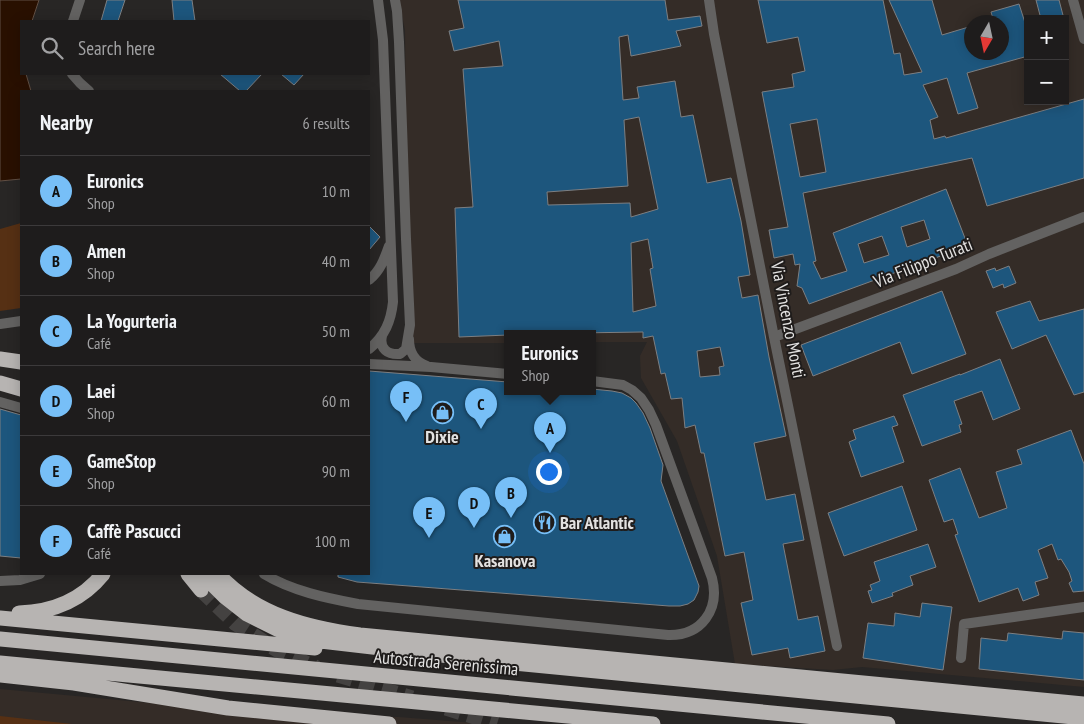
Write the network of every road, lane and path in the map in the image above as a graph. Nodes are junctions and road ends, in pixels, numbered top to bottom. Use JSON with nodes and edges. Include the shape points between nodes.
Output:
{"nodes":[{"id":1,"x":80,"y":0,"type":"edge"},
{"id":2,"x":378,"y":0,"type":"edge"},
{"id":3,"x":394,"y":0,"type":"edge"},
{"id":4,"x":709,"y":0,"type":"edge"},
{"id":5,"x":1073,"y":0,"type":"edge"},
{"id":6,"x":73,"y":20,"type":"edge"},
{"id":7,"x":1084,"y":39,"type":"edge"},
{"id":8,"x":73,"y":75,"type":"edge"},
{"id":9,"x":88,"y":90,"type":"edge"},
{"id":10,"x":1084,"y":217,"type":"edge"},
{"id":11,"x":391,"y":241,"type":"junction"},
{"id":12,"x":370,"y":279,"type":"edge"},
{"id":13,"x":20,"y":321,"type":"edge"},
{"id":14,"x":0,"y":324,"type":"edge"},
{"id":15,"x":409,"y":333,"type":"junction"},
{"id":16,"x":382,"y":336,"type":"junction"},
{"id":17,"x":774,"y":336,"type":"junction"},
{"id":18,"x":370,"y":348,"type":"edge"},
{"id":19,"x":0,"y":358,"type":"edge"},
{"id":20,"x":20,"y":362,"type":"edge"},
{"id":21,"x":370,"y":364,"type":"edge"},
{"id":22,"x":431,"y":367,"type":"junction"},
{"id":23,"x":504,"y":374,"type":"edge"},
{"id":24,"x":596,"y":381,"type":"edge"},
{"id":25,"x":0,"y":383,"type":"edge"},
{"id":26,"x":20,"y":390,"type":"edge"},
{"id":27,"x":0,"y":402,"type":"edge"},
{"id":28,"x":20,"y":408,"type":"edge"},
{"id":29,"x":37,"y":575,"type":"edge"},
{"id":30,"x":102,"y":575,"type":"edge"},
{"id":31,"x":189,"y":575,"type":"edge"},
{"id":32,"x":203,"y":575,"type":"edge"},
{"id":33,"x":219,"y":575,"type":"edge"},
{"id":34,"x":266,"y":575,"type":"edge"},
{"id":35,"x":0,"y":581,"type":"edge"},
{"id":36,"x":200,"y":590,"type":"tunnel mouth"},
{"id":37,"x":1084,"y":607,"type":"edge"},
{"id":38,"x":0,"y":612,"type":"edge"},
{"id":39,"x":0,"y":618,"type":"edge"},
{"id":40,"x":0,"y":639,"type":"edge"},
{"id":41,"x":837,"y":646,"type":"dead end"},
{"id":42,"x":961,"y":658,"type":"dead end"},
{"id":43,"x":493,"y":662,"type":"junction"},
{"id":44,"x":0,"y":663,"type":"edge"},
{"id":45,"x":0,"y":675,"type":"edge"},
{"id":46,"x":1080,"y":704,"type":"edge"},
{"id":47,"x":1084,"y":718,"type":"edge"},
{"id":48,"x":389,"y":724,"type":"edge"},
{"id":49,"x":654,"y":724,"type":"edge"},
{"id":50,"x":888,"y":724,"type":"edge"}],
"edges":[{"from":1,"to":6,"type":"street"},
{"from":2,"to":11,"type":"street","via":[[383,40]]},
{"from":3,"to":15,"type":"street","via":[[399,42]]},
{"from":4,"to":17,"type":"street","name":"Via Vincenzo Monti"},
{"from":5,"to":7,"type":"street"},
{"from":8,"to":9,"type":"street"},
{"from":10,"to":17,"type":"street","name":"Via Filippo Turati","via":[[956,269]]},
{"from":11,"to":12,"type":"street","via":[[383,264]]},
{"from":11,"to":16,"type":"street","via":[[393,302],[390,322]]},
{"from":13,"to":14,"type":"street"},
{"from":15,"to":16,"type":"street","via":[[406,349],[400,354],[384,350]]},
{"from":15,"to":22,"type":"street","via":[[412,355],[418,362]]},
{"from":16,"to":18,"type":"street"},
{"from":17,"to":41,"type":"street","name":"Via Vincenzo Monti"},
{"from":19,"to":20,"type":"highway"},
{"from":21,"to":22,"type":"street"},
{"from":22,"to":23,"type":"street"},
{"from":24,"to":34,"type":"street","via":[[632,390],[641,398],[656,425],[715,588],[708,616],[694,630],[668,635],[358,604],[313,594]]},
{"from":25,"to":26,"type":"highway"},
{"from":27,"to":28,"type":"street"},
{"from":29,"to":35,"type":"street"},
{"from":30,"to":38,"type":"highway","via":[[83,593],[64,604],[40,611]]},
{"from":31,"to":36,"type":"highway"},
{"from":32,"to":43,"type":"highway","via":[[247,614],[277,629],[312,640]]},
{"from":33,"to":46,"type":"highway","via":[[238,593],[276,615],[330,631]]},
{"from":37,"to":42,"type":"street","via":[[964,624]]},
{"from":39,"to":43,"type":"highway"},
{"from":40,"to":50,"type":"highway","name":"Autostrada Serenissima"},
{"from":43,"to":47,"type":"highway"},
{"from":44,"to":49,"type":"highway"},
{"from":45,"to":48,"type":"highway","via":[[74,683],[228,708]]}]}
